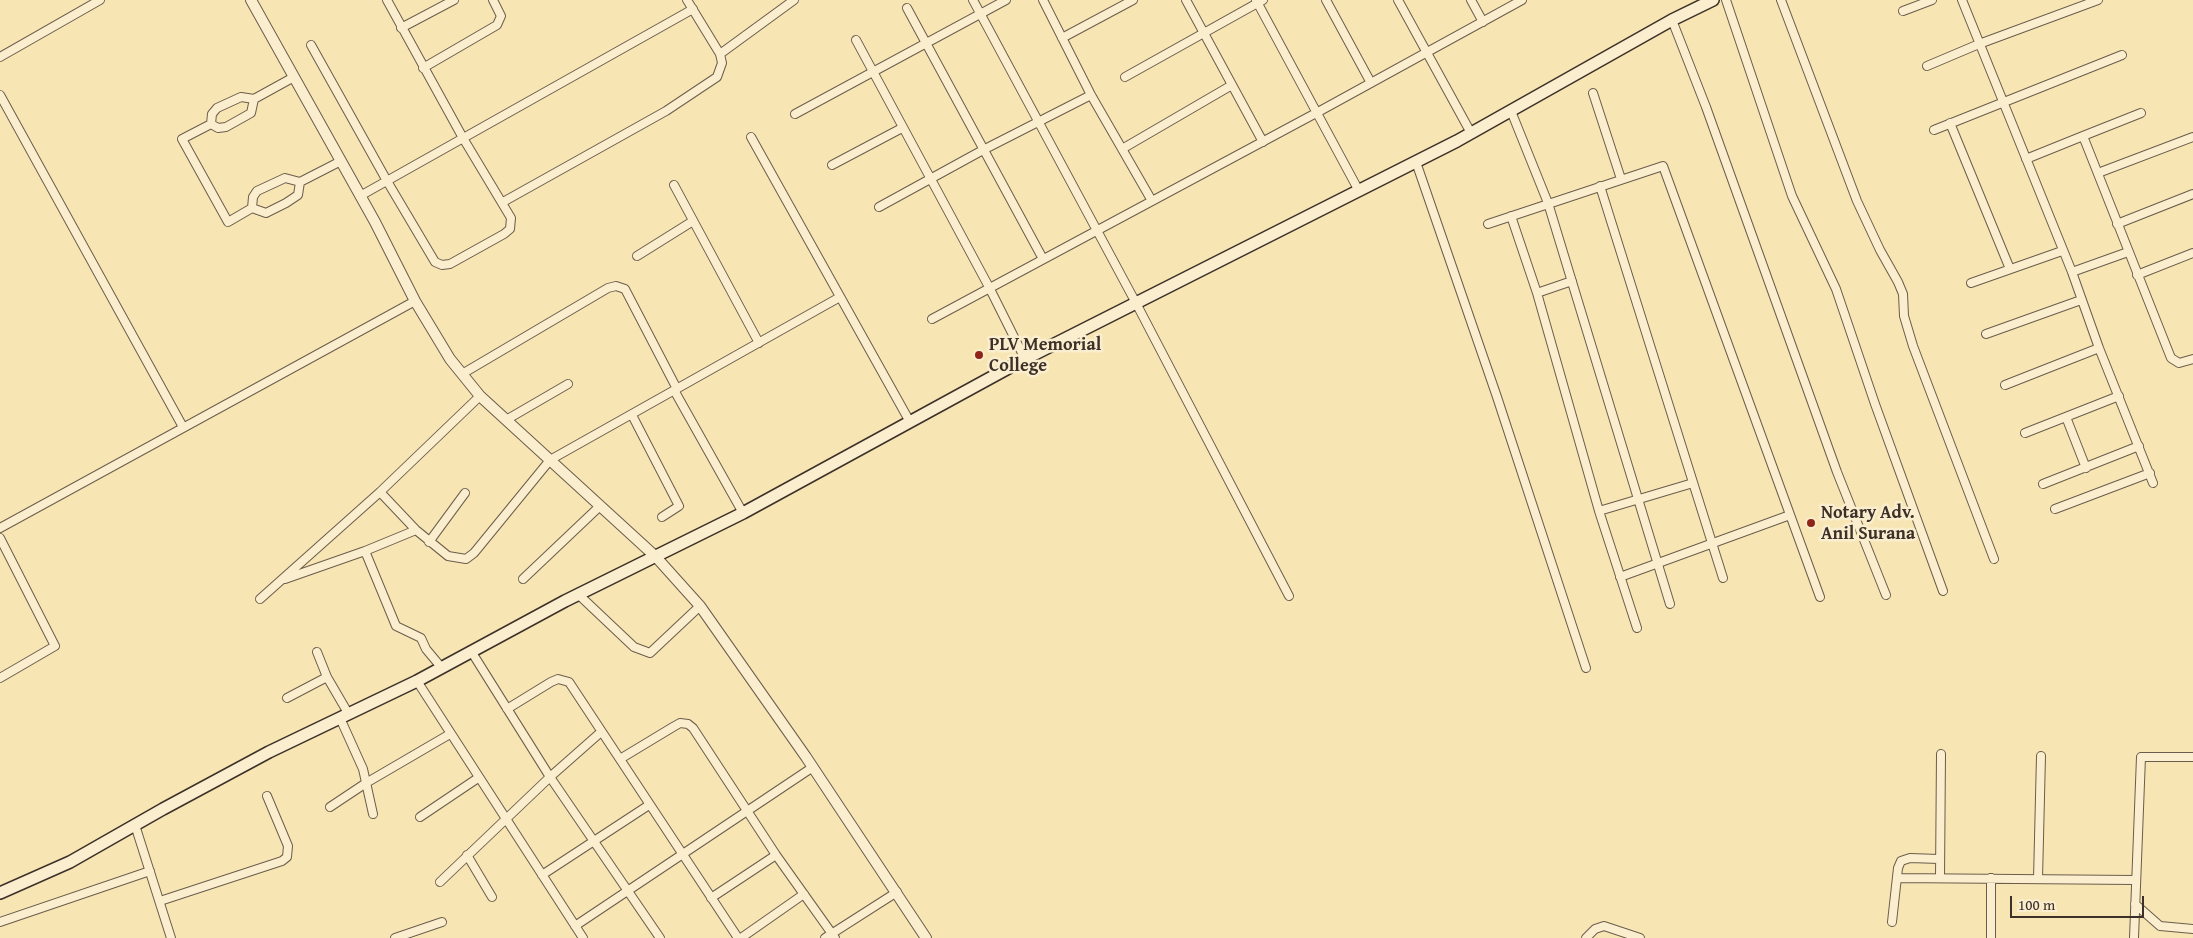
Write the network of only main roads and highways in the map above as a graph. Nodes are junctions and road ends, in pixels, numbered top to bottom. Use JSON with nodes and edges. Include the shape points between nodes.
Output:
{"nodes":[{"id":1,"x":1713,"y":0,"type":"edge"},
{"id":2,"x":0,"y":893,"type":"edge"}],
"edges":[{"from":1,"to":2,"type":"main road","via":[[1471,133],[1025,359],[743,513],[417,681],[261,757],[70,862]]}]}
